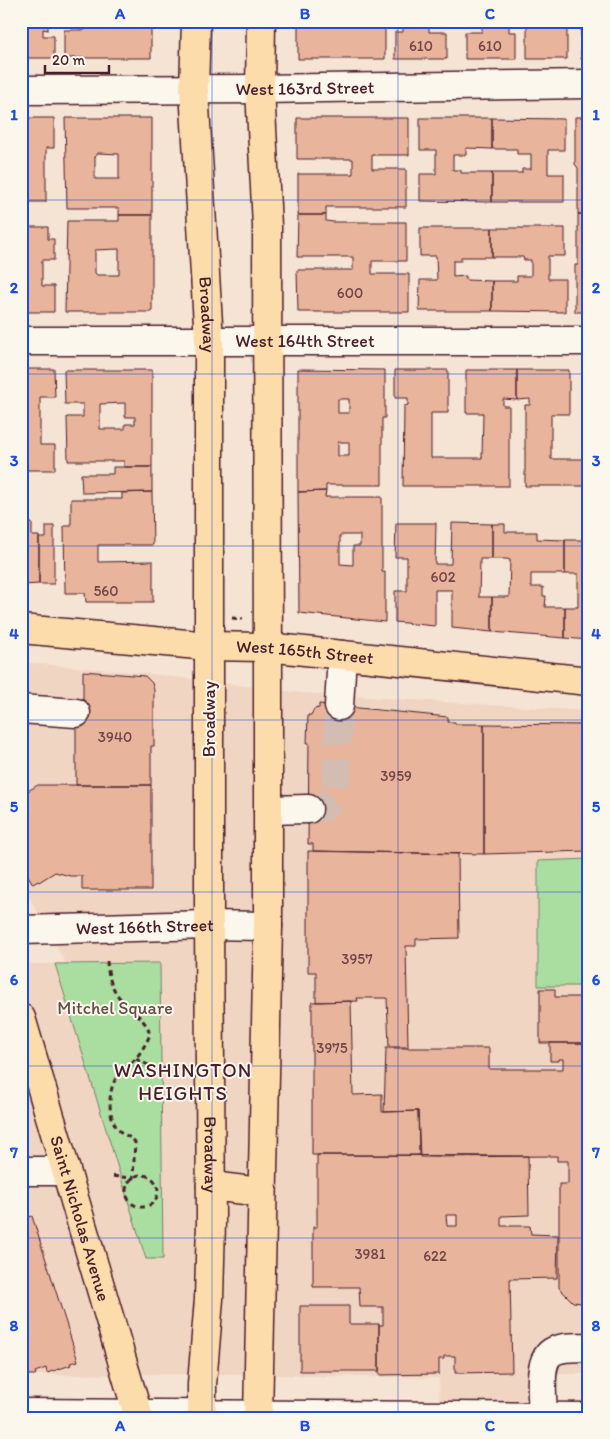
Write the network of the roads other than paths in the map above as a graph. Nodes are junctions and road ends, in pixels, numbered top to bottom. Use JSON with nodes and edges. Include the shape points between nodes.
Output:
{"nodes":[{"id":1,"x":196,"y":21,"type":"edge"},
{"id":2,"x":261,"y":21,"type":"edge"},
{"id":3,"x":589,"y":84,"type":"edge"},
{"id":4,"x":21,"y":90,"type":"edge"},
{"id":5,"x":194,"y":90,"type":"junction"},
{"id":6,"x":260,"y":90,"type":"junction"},
{"id":7,"x":21,"y":341,"type":"edge"},
{"id":8,"x":209,"y":341,"type":"junction"},
{"id":9,"x":589,"y":341,"type":"edge"},
{"id":10,"x":267,"y":342,"type":"junction"},
{"id":11,"x":21,"y":629,"type":"edge"},
{"id":12,"x":209,"y":646,"type":"junction"},
{"id":13,"x":268,"y":647,"type":"junction"},
{"id":14,"x":342,"y":655,"type":"junction"},
{"id":15,"x":589,"y":681,"type":"edge"},
{"id":16,"x":339,"y":706,"type":"tunnel mouth"},
{"id":17,"x":21,"y":709,"type":"edge"},
{"id":18,"x":76,"y":713,"type":"dead end"},
{"id":19,"x":308,"y":809,"type":"tunnel mouth"},
{"id":20,"x":268,"y":810,"type":"junction"},
{"id":21,"x":209,"y":925,"type":"junction"},
{"id":22,"x":268,"y":926,"type":"junction"},
{"id":23,"x":21,"y":930,"type":"edge"},
{"id":24,"x":21,"y":1018,"type":"edge"},
{"id":25,"x":66,"y":1170,"type":"junction"},
{"id":26,"x":21,"y":1171,"type":"edge"},
{"id":27,"x":211,"y":1186,"type":"junction"},
{"id":28,"x":262,"y":1192,"type":"junction"},
{"id":29,"x":589,"y":1347,"type":"edge"},
{"id":30,"x":21,"y":1413,"type":"edge"},
{"id":31,"x":138,"y":1416,"type":"edge"},
{"id":32,"x":202,"y":1416,"type":"edge"},
{"id":33,"x":258,"y":1416,"type":"edge"},
{"id":34,"x":543,"y":1417,"type":"edge"},
{"id":35,"x":589,"y":1417,"type":"edge"}],
"edges":[{"from":1,"to":5,"type":"main road","name":"Broadway"},
{"from":2,"to":6,"type":"main road"},
{"from":3,"to":6,"type":"street","name":"West 163rd Street"},
{"from":4,"to":5,"type":"street","name":"West 163rd Street"},
{"from":5,"to":6,"type":"street","name":"West 163rd Street"},
{"from":5,"to":8,"type":"main road","name":"Broadway"},
{"from":6,"to":10,"type":"main road","via":[[267,226]]},
{"from":7,"to":8,"type":"street","name":"West 164th Street"},
{"from":8,"to":10,"type":"street","name":"West 164th Street"},
{"from":8,"to":12,"type":"main road","name":"Broadway"},
{"from":9,"to":10,"type":"street","name":"West 164th Street"},
{"from":10,"to":13,"type":"main road"},
{"from":11,"to":12,"type":"main road","name":"West 165th Street"},
{"from":12,"to":13,"type":"main road","name":"West 165th Street"},
{"from":12,"to":21,"type":"main road","name":"Broadway"},
{"from":13,"to":14,"type":"main road","name":"West 165th Street"},
{"from":13,"to":20,"type":"main road"},
{"from":14,"to":15,"type":"main road","name":"West 165th Street"},
{"from":14,"to":16,"type":"street"},
{"from":17,"to":18,"type":"street"},
{"from":19,"to":20,"type":"street"},
{"from":20,"to":22,"type":"main road"},
{"from":21,"to":22,"type":"street","name":"West 166th Street"},
{"from":21,"to":23,"type":"street","name":"West 166th Street"},
{"from":21,"to":27,"type":"main road","name":"Broadway"},
{"from":22,"to":28,"type":"main road"},
{"from":24,"to":25,"type":"main road","name":"Saint Nicholas Avenue"},
{"from":25,"to":26,"type":"street"},
{"from":25,"to":31,"type":"main road","name":"Saint Nicholas Avenue"},
{"from":27,"to":28,"type":"main road"},
{"from":27,"to":32,"type":"main road","name":"Broadway"},
{"from":28,"to":33,"type":"main road"},
{"from":29,"to":34,"type":"street","via":[[554,1350],[544,1360]]},
{"from":30,"to":31,"type":"street"},
{"from":31,"to":32,"type":"street"},
{"from":32,"to":33,"type":"street"},
{"from":33,"to":34,"type":"street"},
{"from":34,"to":35,"type":"street"}]}
